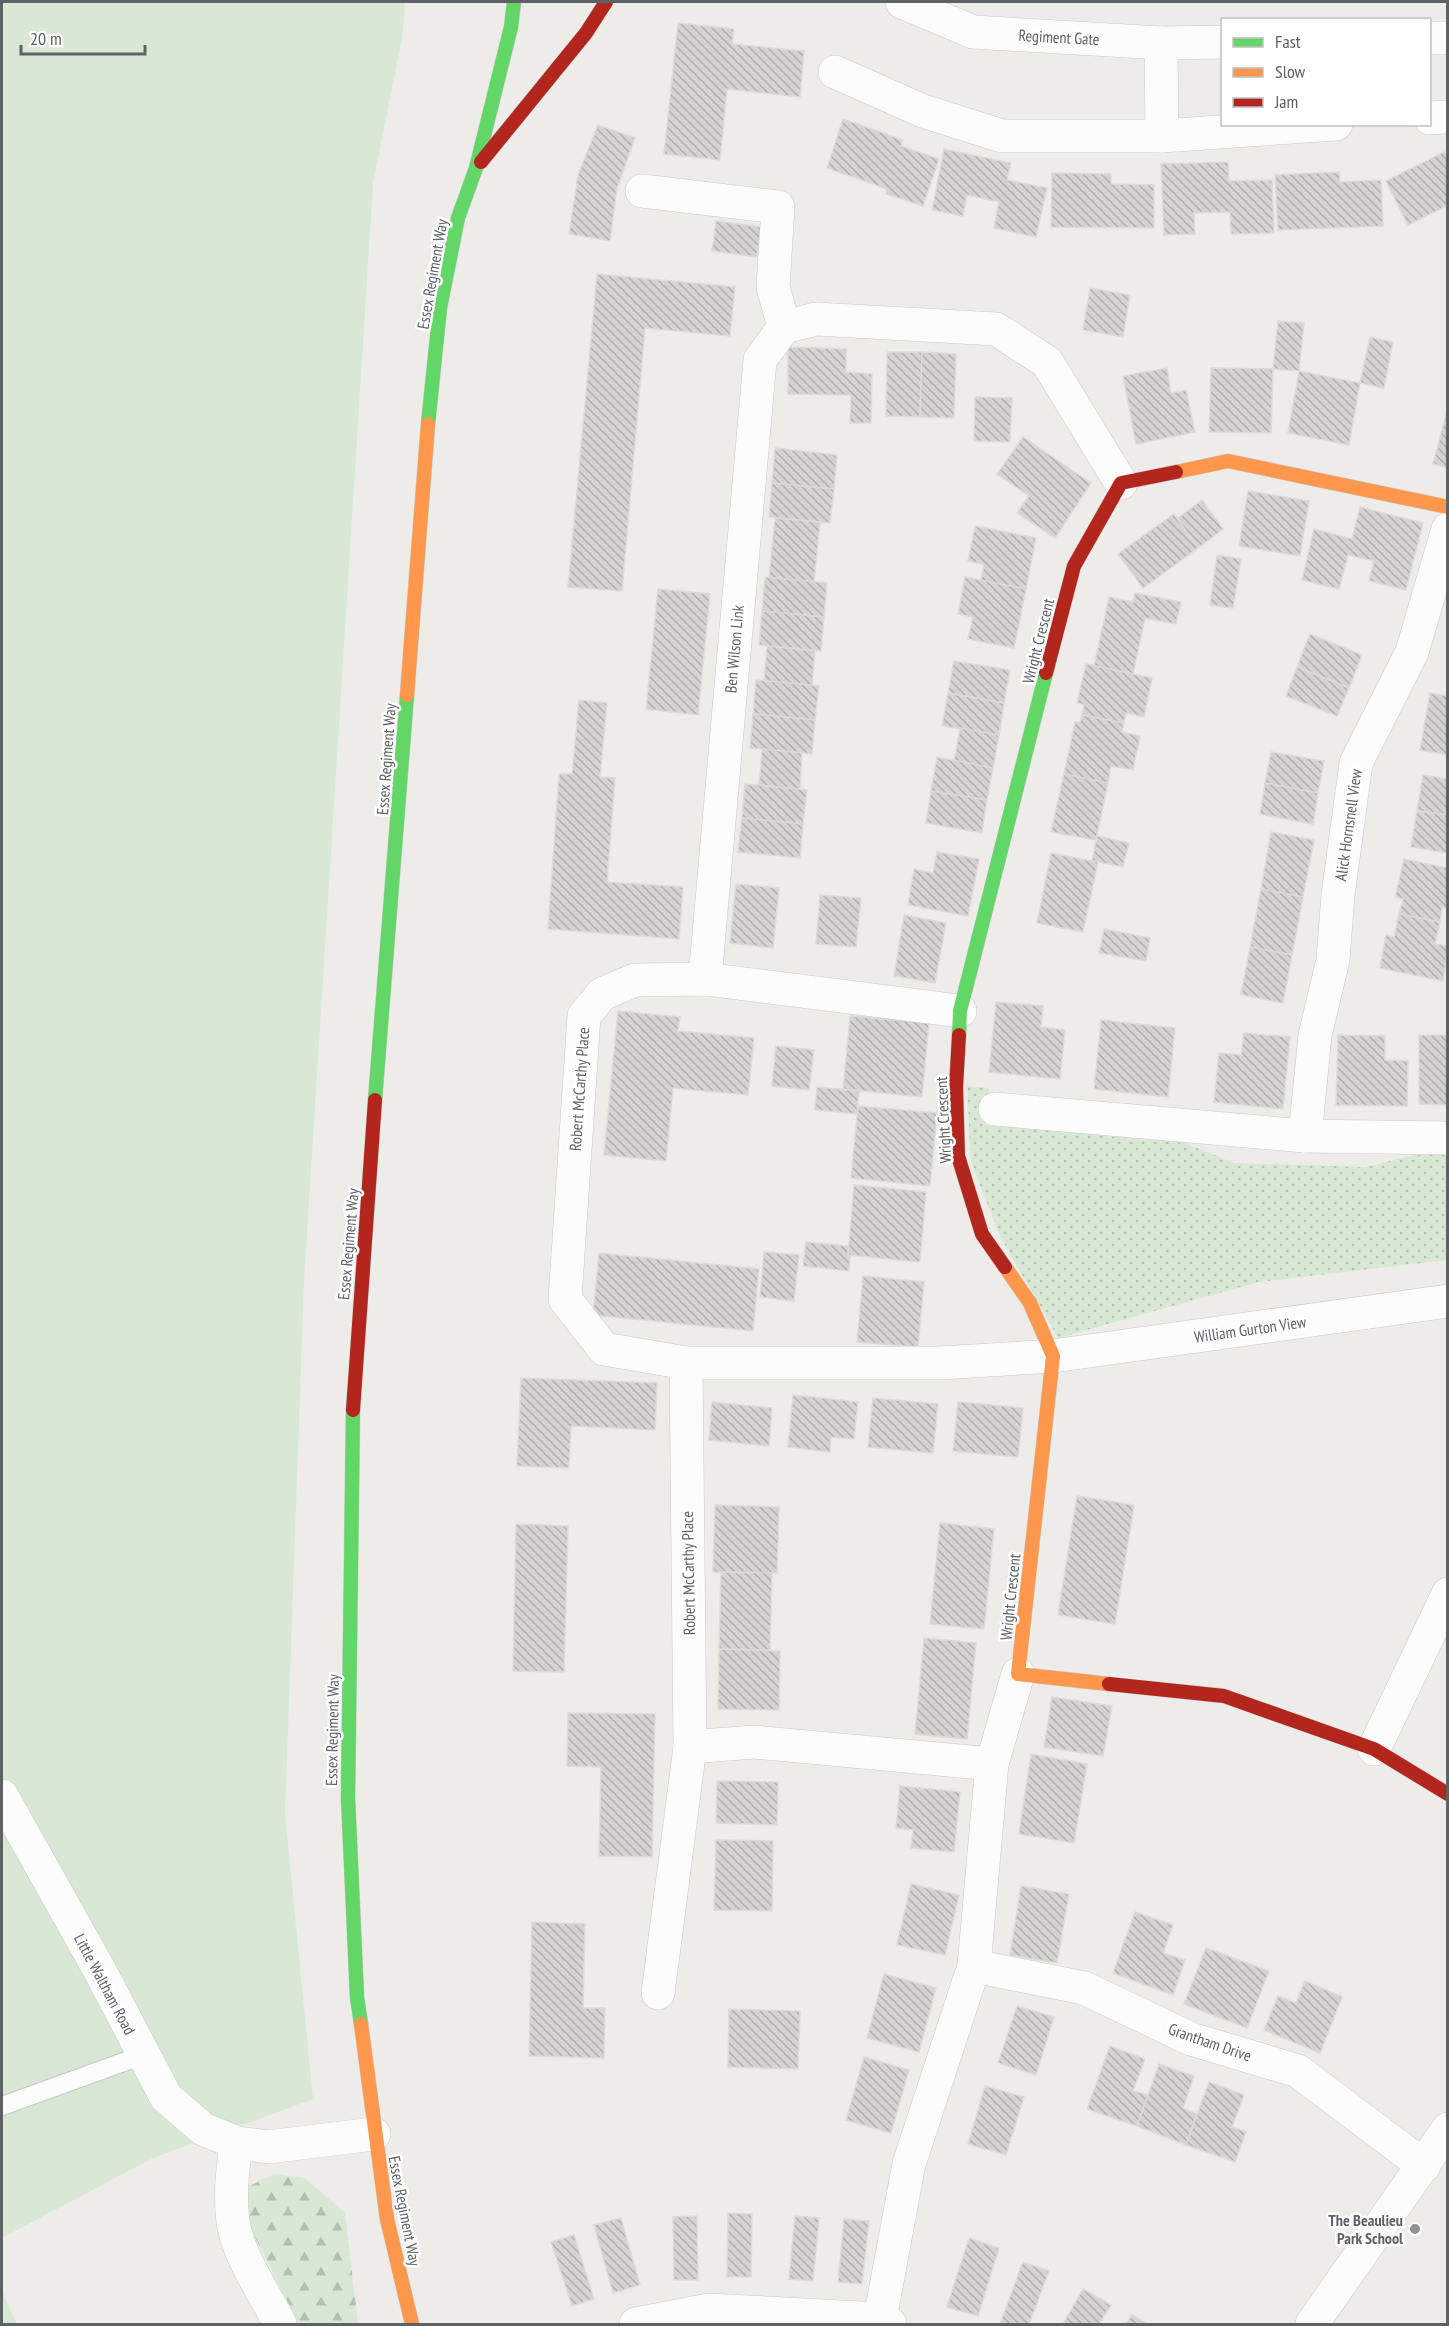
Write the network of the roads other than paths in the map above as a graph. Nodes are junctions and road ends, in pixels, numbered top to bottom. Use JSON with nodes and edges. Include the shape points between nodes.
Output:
{"nodes":[{"id":1,"x":514,"y":2,"type":"edge"},
{"id":2,"x":606,"y":2,"type":"edge"},
{"id":3,"x":902,"y":2,"type":"edge"},
{"id":4,"x":1431,"y":38,"type":"edge"},
{"id":5,"x":1448,"y":38,"type":"edge"},
{"id":6,"x":1221,"y":42,"type":"edge"},
{"id":7,"x":1161,"y":43,"type":"junction"},
{"id":8,"x":835,"y":72,"type":"dead end"},
{"id":9,"x":1307,"y":126,"type":"edge"},
{"id":10,"x":1162,"y":136,"type":"junction"},
{"id":11,"x":476,"y":168,"type":"junction"},
{"id":12,"x":642,"y":191,"type":"dead end"},
{"id":13,"x":784,"y":327,"type":"junction"},
{"id":14,"x":1121,"y":483,"type":"junction"},
{"id":15,"x":1448,"y":507,"type":"edge"},
{"id":16,"x":1448,"y":529,"type":"edge"},
{"id":17,"x":705,"y":979,"type":"junction"},
{"id":18,"x":960,"y":1011,"type":"junction"},
{"id":19,"x":995,"y":1109,"type":"dead end"},
{"id":20,"x":1305,"y":1136,"type":"junction"},
{"id":21,"x":1448,"y":1138,"type":"edge"},
{"id":22,"x":1448,"y":1301,"type":"edge"},
{"id":23,"x":1053,"y":1356,"type":"junction"},
{"id":24,"x":686,"y":1364,"type":"junction"},
{"id":25,"x":1448,"y":1594,"type":"edge"},
{"id":26,"x":1018,"y":1674,"type":"junction"},
{"id":27,"x":690,"y":1747,"type":"junction"},
{"id":28,"x":1374,"y":1749,"type":"junction"},
{"id":29,"x":992,"y":1764,"type":"junction"},
{"id":30,"x":1448,"y":1794,"type":"edge"},
{"id":31,"x":2,"y":1796,"type":"edge"},
{"id":32,"x":974,"y":1966,"type":"junction"},
{"id":33,"x":658,"y":1993,"type":"dead end"},
{"id":34,"x":143,"y":2055,"type":"junction"},
{"id":35,"x":2,"y":2106,"type":"edge"},
{"id":36,"x":1448,"y":2129,"type":"edge"},
{"id":37,"x":374,"y":2134,"type":"junction"},
{"id":38,"x":237,"y":2143,"type":"junction"},
{"id":39,"x":1424,"y":2166,"type":"junction"},
{"id":40,"x":885,"y":2322,"type":"edge"},
{"id":41,"x":280,"y":2325,"type":"edge"},
{"id":42,"x":412,"y":2325,"type":"edge"},
{"id":43,"x":636,"y":2325,"type":"edge"},
{"id":44,"x":1312,"y":2325,"type":"edge"}],
"edges":[{"from":1,"to":11,"type":"main road","name":"Essex Regiment Way"},
{"from":2,"to":11,"type":"main road","name":"Essex Regiment Way","via":[[586,33]]},
{"from":3,"to":7,"type":"street","name":"Regiment Gate","via":[[973,32]]},
{"from":4,"to":5,"type":"street"},
{"from":6,"to":7,"type":"street","name":"Regiment Gate"},
{"from":7,"to":10,"type":"street"},
{"from":8,"to":10,"type":"street","via":[[923,111],[1002,136]]},
{"from":9,"to":10,"type":"street"},
{"from":11,"to":37,"type":"main road","name":"Essex Regiment Way","via":[[458,218],[440,308],[353,1388],[348,1798],[357,1997]]},
{"from":12,"to":13,"type":"street","via":[[778,207],[773,287]]},
{"from":13,"to":14,"type":"street","via":[[816,319],[996,329],[1047,362]]},
{"from":13,"to":17,"type":"street","name":"Ben Wilson Link","via":[[760,360]]},
{"from":14,"to":15,"type":"main road","via":[[1228,461]]},
{"from":14,"to":18,"type":"main road","name":"Wright Crescent","via":[[1074,566]]},
{"from":16,"to":20,"type":"street","name":"Alick Hornsnell View","via":[[1412,652],[1356,763],[1338,894],[1334,960],[1315,1035]]},
{"from":17,"to":18,"type":"street","name":"Robert McCarthy Place"},
{"from":17,"to":24,"type":"street","name":"Robert McCarthy Place","via":[[635,980],[602,994],[584,1016],[565,1299],[604,1348]]},
{"from":18,"to":23,"type":"main road","name":"Wright Crescent","via":[[958,1156],[982,1234],[1030,1303]]},
{"from":19,"to":20,"type":"street"},
{"from":20,"to":21,"type":"street"},
{"from":22,"to":23,"type":"street","name":"William Gurton View"},
{"from":23,"to":24,"type":"street","name":"Robert McCarthy Place","via":[[940,1363]]},
{"from":23,"to":26,"type":"main road","name":"Wright Crescent"},
{"from":24,"to":27,"type":"street","name":"Robert McCarthy Place"},
{"from":25,"to":28,"type":"street"},
{"from":26,"to":28,"type":"main road","via":[[1224,1696]]},
{"from":26,"to":29,"type":"street"},
{"from":27,"to":29,"type":"street","via":[[754,1742]]},
{"from":27,"to":33,"type":"street","name":"Robert McCarthy Place"},
{"from":28,"to":30,"type":"main road"},
{"from":29,"to":32,"type":"street"},
{"from":31,"to":34,"type":"street","name":"Little Waltham Road"},
{"from":32,"to":39,"type":"street","name":"Grantham Drive","via":[[1083,1988],[1191,2039],[1298,2071]]},
{"from":32,"to":40,"type":"street","via":[[909,2164]]},
{"from":34,"to":35,"type":"lane"},
{"from":34,"to":38,"type":"street","name":"Little Waltham Road","via":[[166,2097],[204,2129]]},
{"from":36,"to":39,"type":"street"},
{"from":37,"to":38,"type":"street","name":"Little Waltham Road","via":[[268,2147]]},
{"from":37,"to":42,"type":"main road","name":"Essex Regiment Way","via":[[387,2219]]},
{"from":38,"to":41,"type":"street","via":[[232,2167],[234,2223],[243,2252]]},
{"from":39,"to":44,"type":"street"},
{"from":40,"to":43,"type":"street","via":[[709,2310]]}]}
